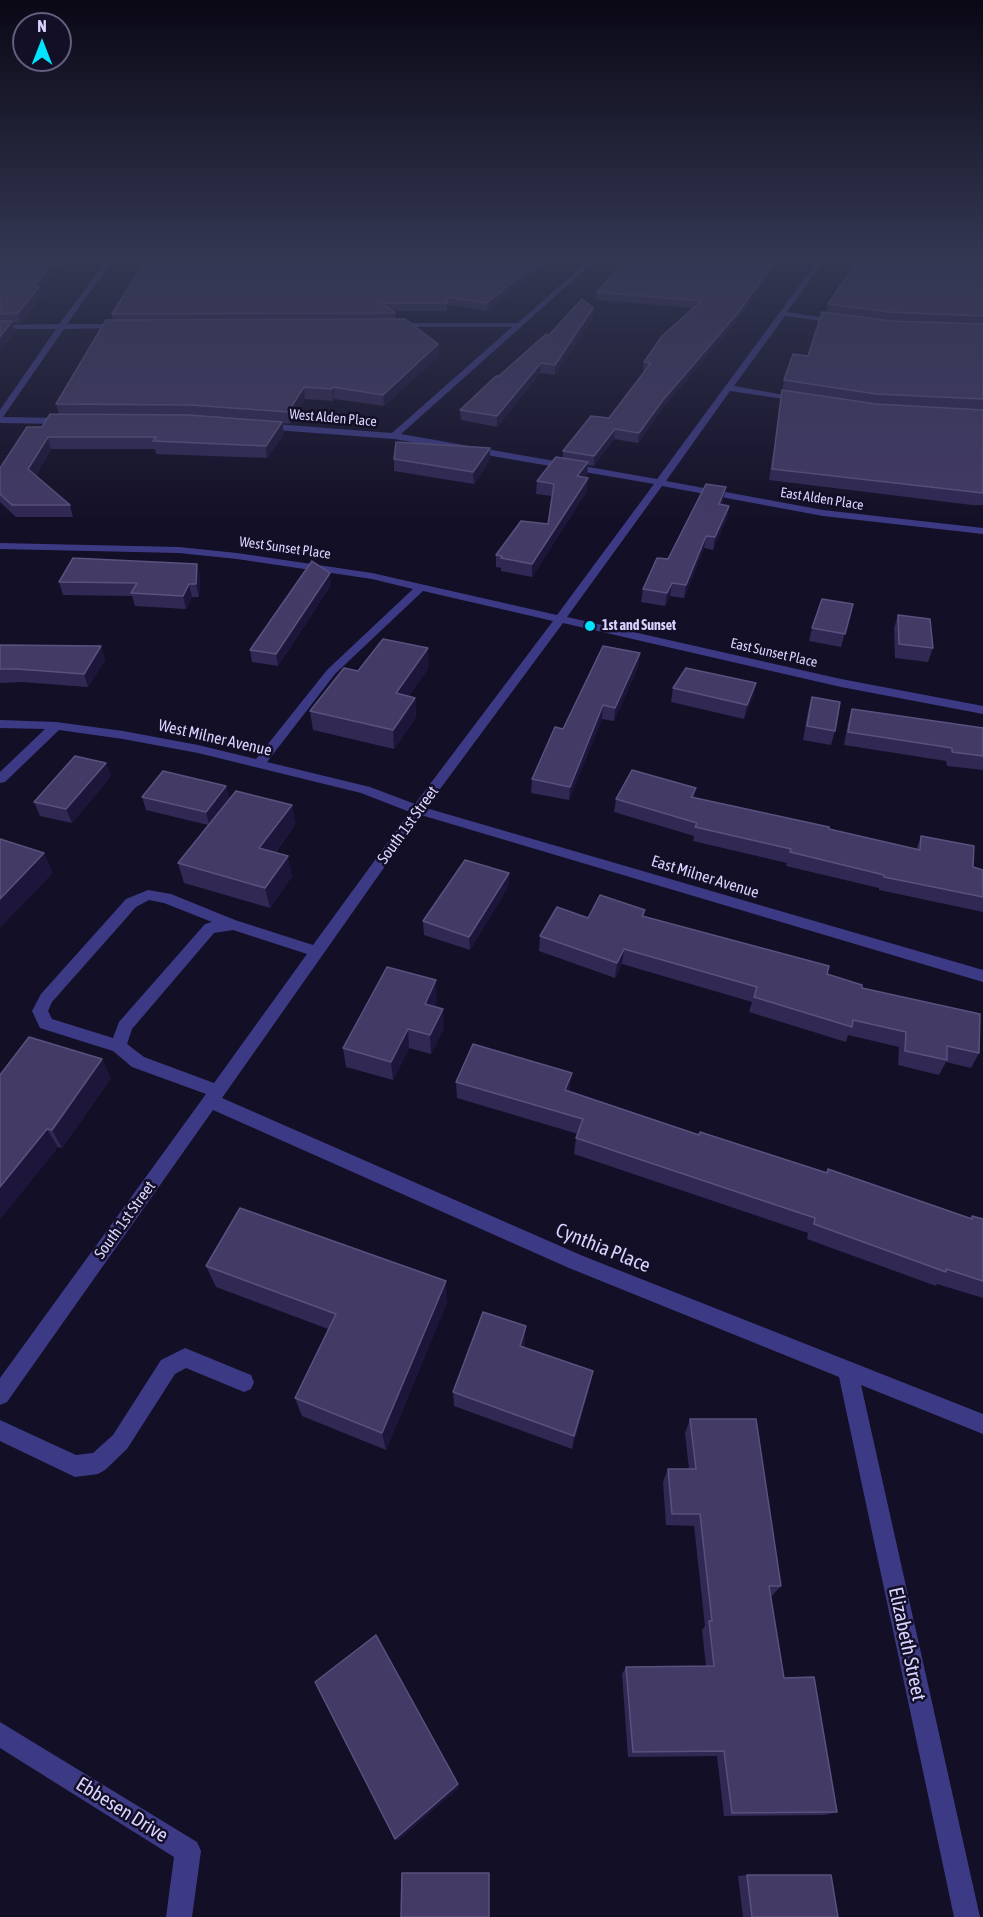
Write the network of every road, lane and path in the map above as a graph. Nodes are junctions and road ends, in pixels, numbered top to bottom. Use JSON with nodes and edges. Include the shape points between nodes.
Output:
{"nodes":[{"id":1,"x":47,"y":348,"type":"edge"},
{"id":2,"x":493,"y":348,"type":"edge"},
{"id":3,"x":756,"y":348,"type":"edge"},
{"id":4,"x":728,"y":388,"type":"junction"},
{"id":5,"x":814,"y":402,"type":"edge"},
{"id":6,"x":0,"y":418,"type":"edge"},
{"id":7,"x":69,"y":421,"type":"edge"},
{"id":8,"x":248,"y":425,"type":"edge"},
{"id":9,"x":394,"y":436,"type":"junction"},
{"id":10,"x":659,"y":484,"type":"junction"},
{"id":11,"x":983,"y":531,"type":"edge"},
{"id":12,"x":0,"y":546,"type":"edge"},
{"id":13,"x":421,"y":587,"type":"junction"},
{"id":14,"x":560,"y":619,"type":"junction"},
{"id":15,"x":983,"y":710,"type":"edge"},
{"id":16,"x":0,"y":724,"type":"edge"},
{"id":17,"x":56,"y":726,"type":"junction"},
{"id":18,"x":259,"y":764,"type":"junction"},
{"id":19,"x":0,"y":779,"type":"edge"},
{"id":20,"x":417,"y":810,"type":"junction"},
{"id":21,"x":233,"y":926,"type":"junction"},
{"id":22,"x":317,"y":952,"type":"junction"},
{"id":23,"x":983,"y":976,"type":"edge"},
{"id":24,"x":118,"y":1046,"type":"junction"},
{"id":25,"x":214,"y":1096,"type":"junction"},
{"id":26,"x":848,"y":1370,"type":"junction"},
{"id":27,"x":244,"y":1382,"type":"dead end"},
{"id":28,"x":0,"y":1395,"type":"edge"},
{"id":29,"x":983,"y":1424,"type":"edge"},
{"id":30,"x":0,"y":1430,"type":"edge"},
{"id":31,"x":0,"y":1734,"type":"edge"},
{"id":32,"x":179,"y":1917,"type":"edge"},
{"id":33,"x":967,"y":1917,"type":"edge"}],
"edges":[{"from":1,"to":6,"type":"street"},
{"from":2,"to":9,"type":"street"},
{"from":3,"to":4,"type":"street","name":"South 1st Street"},
{"from":4,"to":5,"type":"street"},
{"from":4,"to":10,"type":"street","name":"South 1st Street"},
{"from":6,"to":7,"type":"street"},
{"from":8,"to":9,"type":"street","name":"West Alden Place"},
{"from":9,"to":10,"type":"street","name":"West Alden Place"},
{"from":10,"to":11,"type":"street","name":"East Alden Place","via":[[844,517]]},
{"from":10,"to":14,"type":"street","name":"South 1st Street"},
{"from":12,"to":13,"type":"street","name":"West Sunset Place","via":[[237,555]]},
{"from":13,"to":14,"type":"street","name":"West Sunset Place"},
{"from":13,"to":18,"type":"street","via":[[331,672]]},
{"from":14,"to":15,"type":"street","name":"East Sunset Place","via":[[841,683]]},
{"from":14,"to":20,"type":"street","name":"South 1st Street"},
{"from":16,"to":17,"type":"street","name":"West Milner Avenue"},
{"from":17,"to":18,"type":"street","name":"West Milner Avenue","via":[[188,747]]},
{"from":17,"to":19,"type":"street"},
{"from":18,"to":20,"type":"street","name":"West Milner Avenue","via":[[364,790]]},
{"from":20,"to":22,"type":"street","name":"South 1st Street"},
{"from":20,"to":23,"type":"street","name":"East Milner Avenue"},
{"from":21,"to":22,"type":"street"},
{"from":21,"to":24,"type":"street","via":[[210,928],[125,1026]]},
{"from":21,"to":24,"type":"street","name":"Cynthia Place","via":[[166,898],[148,895],[131,903],[46,998],[40,1011],[46,1024]]},
{"from":22,"to":25,"type":"street","name":"South 1st Street"},
{"from":24,"to":25,"type":"street","name":"Cynthia Place","via":[[138,1062]]},
{"from":25,"to":26,"type":"street","name":"Cynthia Place","via":[[576,1262]]},
{"from":25,"to":28,"type":"street","name":"South 1st Street"},
{"from":26,"to":29,"type":"street","name":"Cynthia Place"},
{"from":26,"to":33,"type":"street","name":"Elizabeth Street"},
{"from":27,"to":30,"type":"street","via":[[185,1358],[168,1367],[120,1442],[98,1463],[75,1466]]},
{"from":31,"to":32,"type":"street","name":"Ebbesen Drive","via":[[188,1851]]}]}
